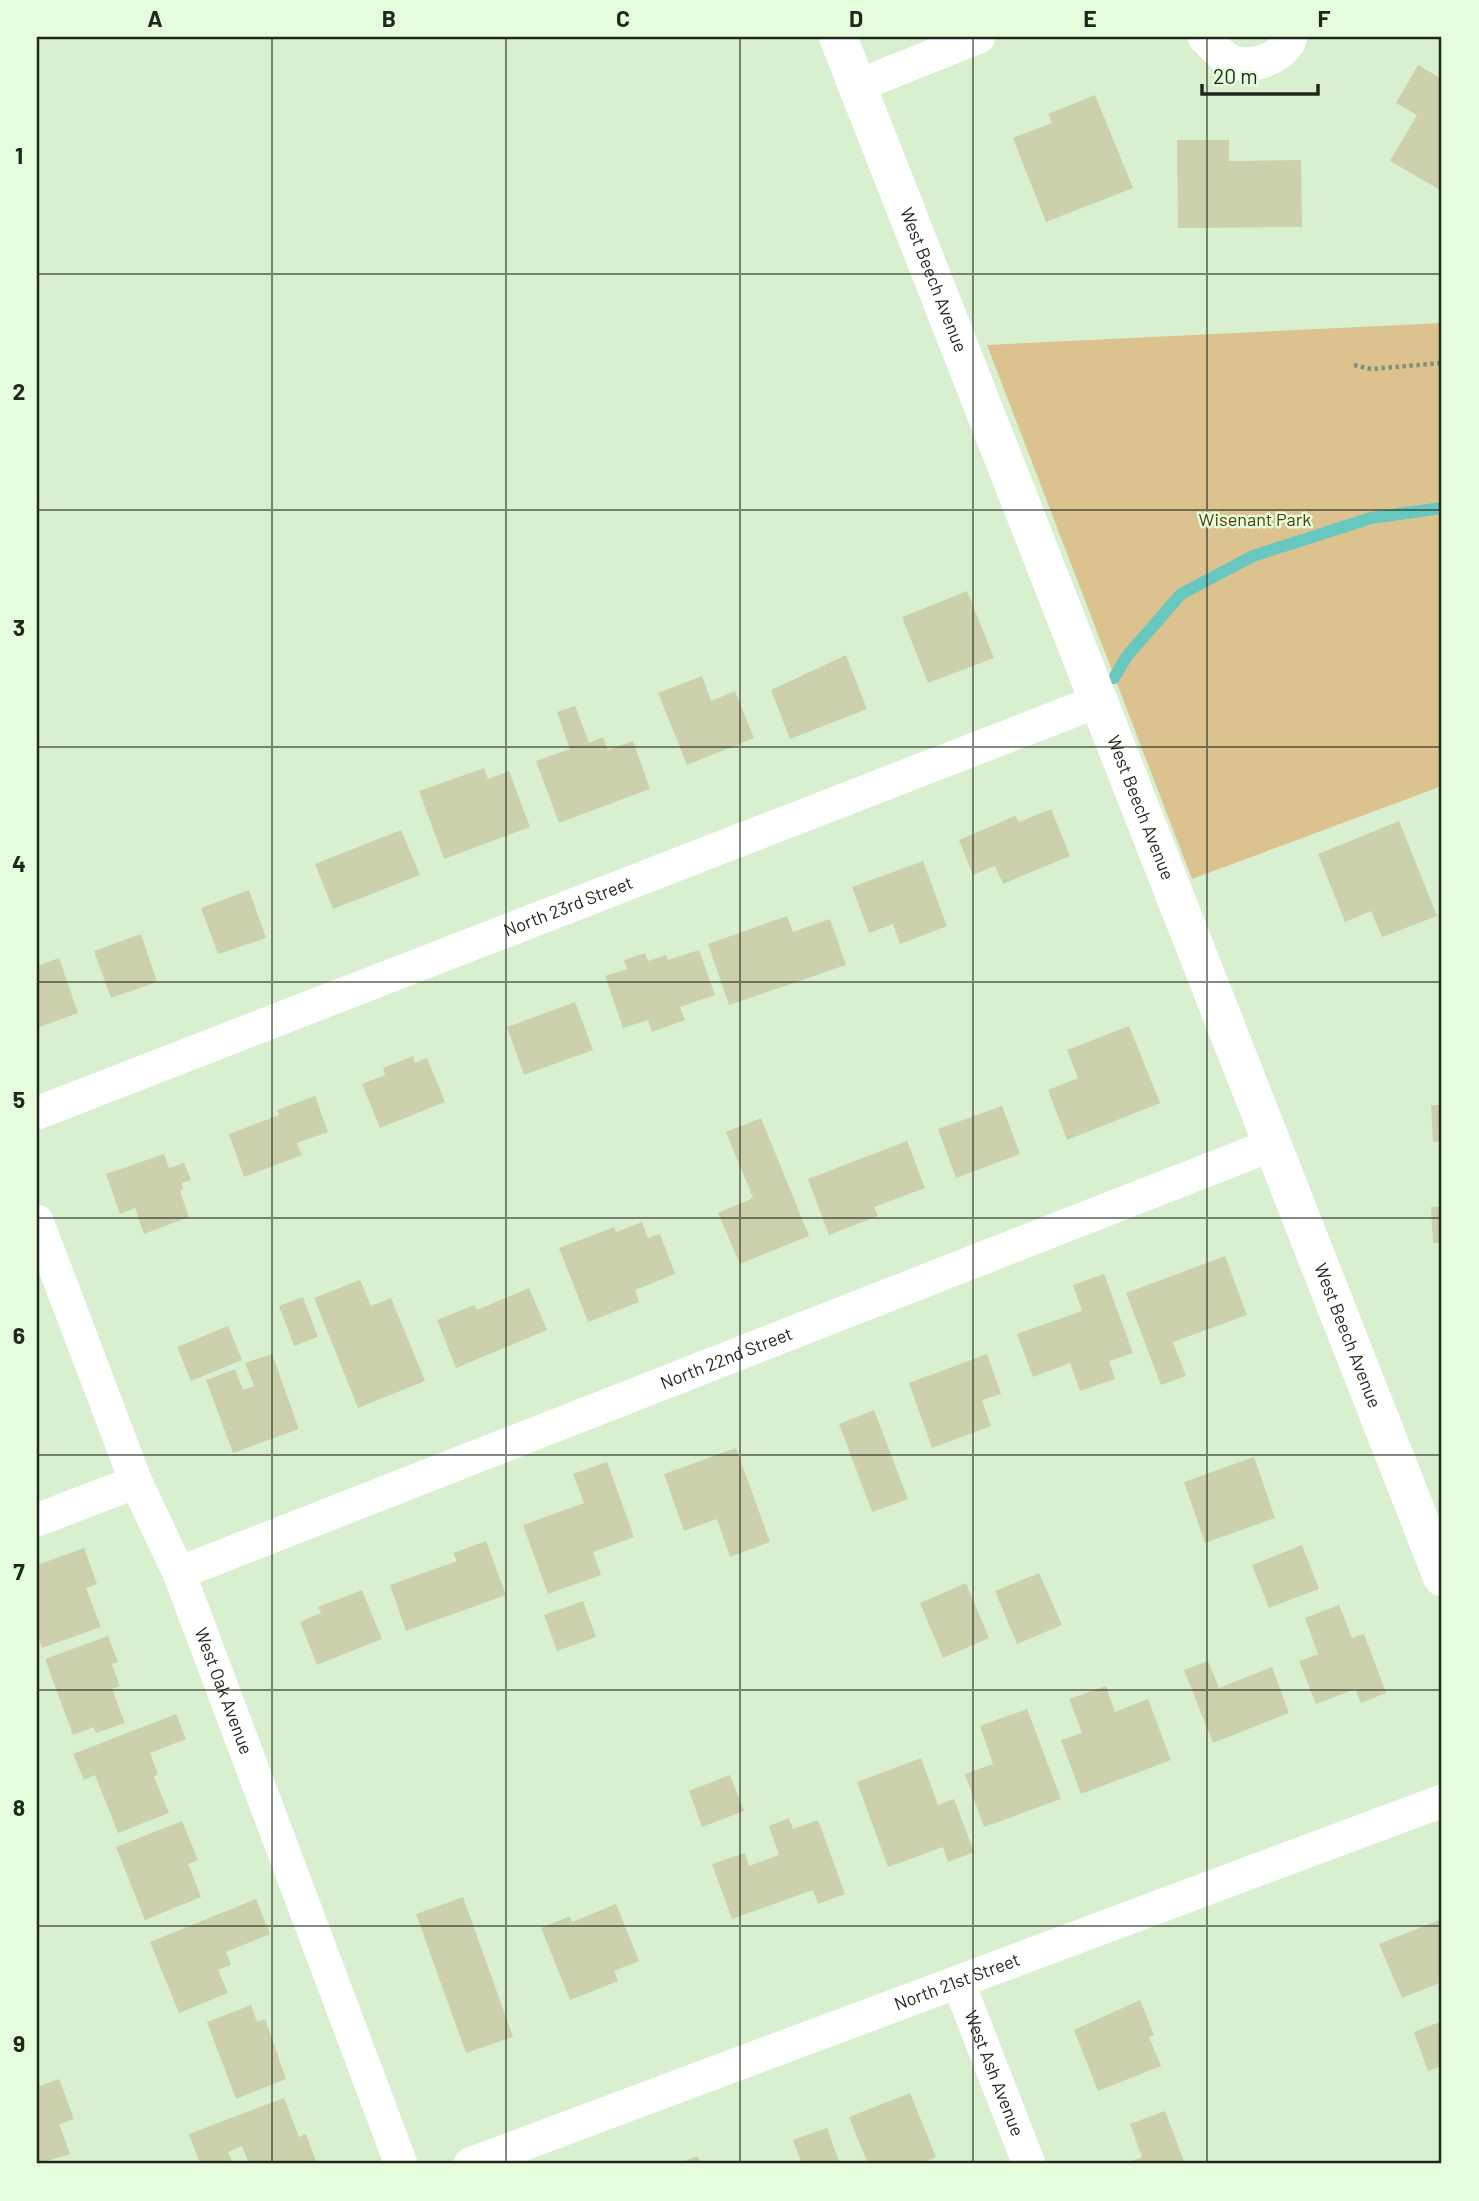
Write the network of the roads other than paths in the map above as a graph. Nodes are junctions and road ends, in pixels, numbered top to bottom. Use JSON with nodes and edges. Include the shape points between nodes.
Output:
{"nodes":[{"id":1,"x":838,"y":37,"type":"edge"},
{"id":2,"x":979,"y":37,"type":"edge"},
{"id":3,"x":1204,"y":37,"type":"edge"},
{"id":4,"x":1292,"y":37,"type":"edge"},
{"id":5,"x":857,"y":86,"type":"junction"},
{"id":6,"x":1101,"y":700,"type":"junction"},
{"id":7,"x":37,"y":1113,"type":"edge"},
{"id":8,"x":1274,"y":1144,"type":"junction"},
{"id":9,"x":37,"y":1221,"type":"edge"},
{"id":10,"x":136,"y":1482,"type":"junction"},
{"id":11,"x":37,"y":1520,"type":"edge"},
{"id":12,"x":179,"y":1573,"type":"junction"},
{"id":13,"x":1442,"y":1577,"type":"edge"},
{"id":14,"x":1442,"y":1801,"type":"edge"},
{"id":15,"x":959,"y":1984,"type":"junction"},
{"id":16,"x":401,"y":2164,"type":"edge"},
{"id":17,"x":470,"y":2164,"type":"edge"},
{"id":18,"x":1029,"y":2164,"type":"edge"}],
"edges":[{"from":1,"to":5,"type":"main road","name":"West Beech Avenue"},
{"from":2,"to":5,"type":"street"},
{"from":3,"to":4,"type":"street","via":[[1229,60],[1247,64],[1271,59]]},
{"from":5,"to":6,"type":"main road","name":"West Beech Avenue"},
{"from":6,"to":7,"type":"street","name":"North 23rd Street"},
{"from":6,"to":8,"type":"main road","name":"West Beech Avenue"},
{"from":8,"to":12,"type":"street","name":"North 22nd Street"},
{"from":8,"to":13,"type":"main road","name":"West Beech Avenue"},
{"from":9,"to":10,"type":"street","name":"West Oak Avenue"},
{"from":10,"to":11,"type":"street"},
{"from":10,"to":12,"type":"street","name":"West Oak Avenue"},
{"from":12,"to":16,"type":"street","name":"West Oak Avenue"},
{"from":14,"to":15,"type":"street","name":"North 21st Street"},
{"from":15,"to":17,"type":"street","name":"North 21st Street"},
{"from":15,"to":18,"type":"street","name":"West Ash Avenue"}]}
